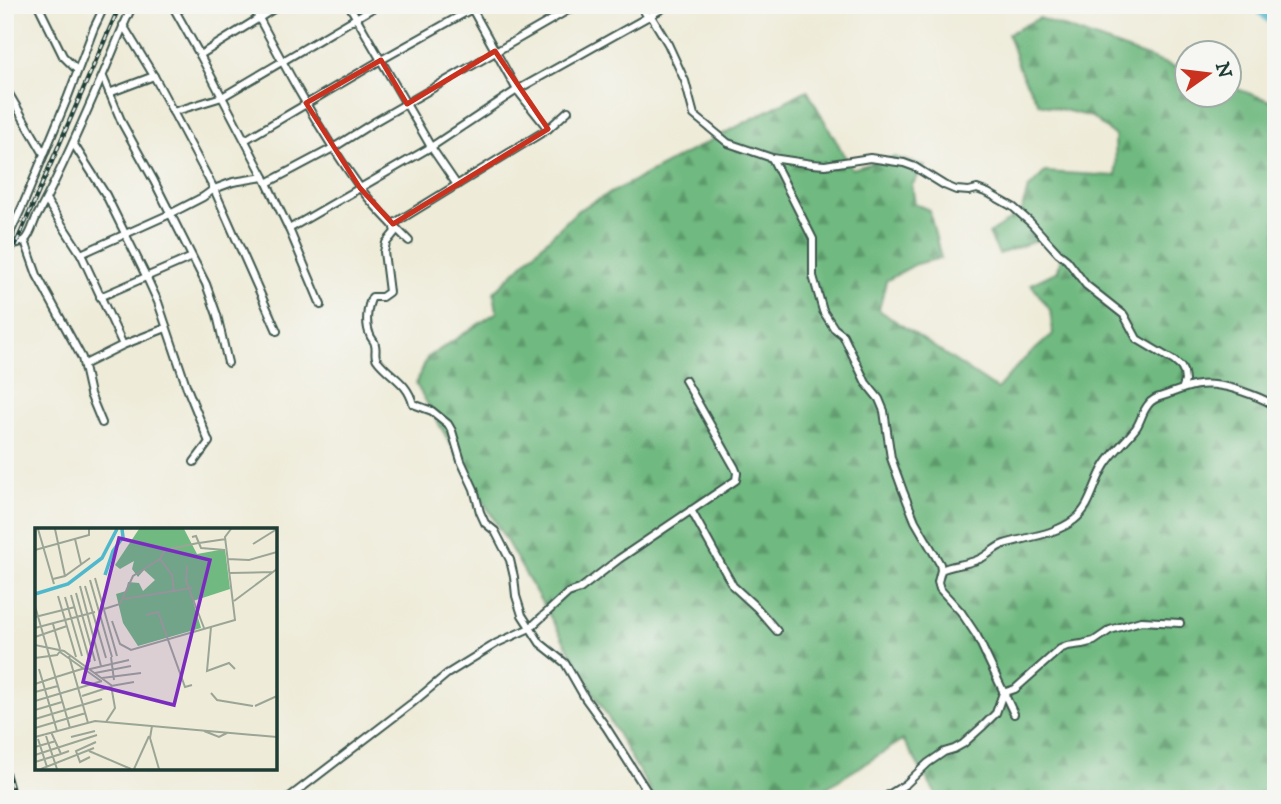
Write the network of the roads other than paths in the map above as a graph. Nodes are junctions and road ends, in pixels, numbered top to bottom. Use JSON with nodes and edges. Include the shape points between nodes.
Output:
{"nodes":[{"id":1,"x":38,"y":5,"type":"edge"},
{"id":2,"x":105,"y":5,"type":"edge"},
{"id":3,"x":133,"y":5,"type":"edge"},
{"id":4,"x":187,"y":5,"type":"edge"},
{"id":5,"x":252,"y":5,"type":"edge"},
{"id":6,"x":280,"y":5,"type":"edge"},
{"id":7,"x":349,"y":5,"type":"edge"},
{"id":8,"x":378,"y":5,"type":"edge"},
{"id":9,"x":576,"y":5,"type":"edge"},
{"id":10,"x":640,"y":5,"type":"edge"},
{"id":11,"x":669,"y":5,"type":"edge"},
{"id":12,"x":474,"y":6,"type":"edge"},
{"id":13,"x":174,"y":8,"type":"edge"},
{"id":14,"x":649,"y":17,"type":"junction"},
{"id":15,"x":259,"y":18,"type":"junction"},
{"id":16,"x":356,"y":18,"type":"junction"},
{"id":17,"x":123,"y":25,"type":"junction"},
{"id":18,"x":495,"y":51,"type":"junction"},
{"id":19,"x":200,"y":55,"type":"junction"},
{"id":20,"x":381,"y":60,"type":"junction"},
{"id":21,"x":283,"y":61,"type":"junction"},
{"id":22,"x":77,"y":70,"type":"junction"},
{"id":23,"x":154,"y":76,"type":"junction"},
{"id":24,"x":103,"y":77,"type":"junction"},
{"id":25,"x":5,"y":87,"type":"edge"},
{"id":26,"x":517,"y":90,"type":"junction"},
{"id":27,"x":109,"y":93,"type":"junction"},
{"id":28,"x":222,"y":97,"type":"junction"},
{"id":29,"x":306,"y":103,"type":"junction"},
{"id":30,"x":407,"y":104,"type":"junction"},
{"id":31,"x":568,"y":111,"type":"dead end"},
{"id":32,"x":173,"y":112,"type":"junction"},
{"id":33,"x":548,"y":129,"type":"junction"},
{"id":34,"x":244,"y":140,"type":"junction"},
{"id":35,"x":73,"y":143,"type":"junction"},
{"id":36,"x":430,"y":147,"type":"junction"},
{"id":37,"x":333,"y":148,"type":"junction"},
{"id":38,"x":44,"y":154,"type":"junction"},
{"id":39,"x":772,"y":158,"type":"junction"},
{"id":40,"x":265,"y":180,"type":"junction"},
{"id":41,"x":457,"y":186,"type":"junction"},
{"id":42,"x":360,"y":188,"type":"junction"},
{"id":43,"x":214,"y":189,"type":"junction"},
{"id":44,"x":46,"y":200,"type":"junction"},
{"id":45,"x":170,"y":214,"type":"junction"},
{"id":46,"x":5,"y":222,"type":"edge"},
{"id":47,"x":393,"y":224,"type":"junction"},
{"id":48,"x":289,"y":229,"type":"junction"},
{"id":49,"x":11,"y":231,"type":"junction"},
{"id":50,"x":127,"y":234,"type":"junction"},
{"id":51,"x":25,"y":241,"type":"junction"},
{"id":52,"x":409,"y":241,"type":"dead end"},
{"id":53,"x":7,"y":246,"type":"edge"},
{"id":54,"x":81,"y":254,"type":"junction"},
{"id":55,"x":192,"y":257,"type":"junction"},
{"id":56,"x":147,"y":278,"type":"junction"},
{"id":57,"x":100,"y":297,"type":"junction"},
{"id":58,"x":321,"y":305,"type":"dead end"},
{"id":59,"x":166,"y":328,"type":"junction"},
{"id":60,"x":278,"y":331,"type":"dead end"},
{"id":61,"x":123,"y":345,"type":"junction"},
{"id":62,"x":228,"y":363,"type":"dead end"},
{"id":63,"x":85,"y":364,"type":"junction"},
{"id":64,"x":685,"y":380,"type":"dead end"},
{"id":65,"x":1183,"y":387,"type":"junction"},
{"id":66,"x":1276,"y":407,"type":"edge"},
{"id":67,"x":102,"y":423,"type":"dead end"},
{"id":68,"x":194,"y":462,"type":"dead end"},
{"id":69,"x":691,"y":510,"type":"junction"},
{"id":70,"x":941,"y":570,"type":"junction"},
{"id":71,"x":1180,"y":623,"type":"dead end"},
{"id":72,"x":530,"y":628,"type":"junction"},
{"id":73,"x":777,"y":631,"type":"dead end"},
{"id":74,"x":1003,"y":692,"type":"junction"},
{"id":75,"x":1014,"y":714,"type":"dead end"},
{"id":76,"x":287,"y":799,"type":"edge"},
{"id":77,"x":652,"y":799,"type":"edge"},
{"id":78,"x":882,"y":799,"type":"edge"}],
"edges":[{"from":1,"to":22,"type":"street","via":[[63,56]]},
{"from":2,"to":22,"type":"street"},
{"from":3,"to":17,"type":"street"},
{"from":4,"to":13,"type":"street"},
{"from":5,"to":15,"type":"street"},
{"from":6,"to":15,"type":"street"},
{"from":7,"to":16,"type":"street"},
{"from":8,"to":16,"type":"street"},
{"from":9,"to":18,"type":"street"},
{"from":10,"to":14,"type":"street"},
{"from":11,"to":14,"type":"street"},
{"from":12,"to":18,"type":"street"},
{"from":12,"to":20,"type":"street"},
{"from":13,"to":19,"type":"street"},
{"from":14,"to":26,"type":"street"},
{"from":14,"to":39,"type":"street","via":[[685,81],[694,115],[729,143]]},
{"from":15,"to":19,"type":"street"},
{"from":15,"to":21,"type":"street"},
{"from":16,"to":20,"type":"street"},
{"from":16,"to":21,"type":"street"},
{"from":17,"to":23,"type":"street"},
{"from":17,"to":24,"type":"street"},
{"from":18,"to":26,"type":"street"},
{"from":18,"to":30,"type":"street"},
{"from":19,"to":28,"type":"street"},
{"from":20,"to":29,"type":"street"},
{"from":20,"to":30,"type":"street"},
{"from":21,"to":28,"type":"street"},
{"from":21,"to":29,"type":"street"},
{"from":22,"to":38,"type":"street"},
{"from":23,"to":27,"type":"street"},
{"from":23,"to":32,"type":"street"},
{"from":24,"to":27,"type":"street"},
{"from":24,"to":35,"type":"street"},
{"from":25,"to":38,"type":"street"},
{"from":26,"to":33,"type":"street"},
{"from":26,"to":36,"type":"street"},
{"from":27,"to":45,"type":"street"},
{"from":28,"to":32,"type":"street"},
{"from":28,"to":34,"type":"street"},
{"from":29,"to":34,"type":"street"},
{"from":29,"to":37,"type":"street"},
{"from":30,"to":36,"type":"street"},
{"from":30,"to":37,"type":"street"},
{"from":31,"to":33,"type":"street"},
{"from":32,"to":43,"type":"street"},
{"from":33,"to":41,"type":"street"},
{"from":34,"to":40,"type":"street"},
{"from":35,"to":44,"type":"street"},
{"from":35,"to":50,"type":"street"},
{"from":36,"to":41,"type":"street"},
{"from":36,"to":42,"type":"street"},
{"from":37,"to":40,"type":"street"},
{"from":37,"to":42,"type":"street"},
{"from":38,"to":49,"type":"street"},
{"from":39,"to":65,"type":"street","via":[[825,165],[870,158],[904,163],[956,190],[988,193],[1031,223],[1086,285],[1124,315],[1137,339],[1181,367]]},
{"from":39,"to":70,"type":"street","via":[[813,239],[813,276],[823,311],[844,335],[866,383],[879,399],[891,458],[915,521]]},
{"from":40,"to":43,"type":"street","via":[[233,182]]},
{"from":40,"to":48,"type":"street"},
{"from":41,"to":47,"type":"street"},
{"from":42,"to":47,"type":"street"},
{"from":42,"to":48,"type":"street"},
{"from":43,"to":45,"type":"street"},
{"from":43,"to":60,"type":"street"},
{"from":44,"to":51,"type":"street"},
{"from":44,"to":54,"type":"street"},
{"from":45,"to":50,"type":"street"},
{"from":45,"to":55,"type":"street"},
{"from":46,"to":49,"type":"street"},
{"from":47,"to":52,"type":"street"},
{"from":47,"to":72,"type":"street","via":[[395,232],[384,252],[389,292],[373,296],[368,306],[368,331],[376,345],[375,355],[404,384],[413,404],[432,411],[452,431],[480,512],[510,560],[516,596]]},
{"from":48,"to":58,"type":"street"},
{"from":49,"to":53,"type":"street"},
{"from":50,"to":54,"type":"street"},
{"from":50,"to":56,"type":"street"},
{"from":51,"to":53,"type":"street"},
{"from":51,"to":63,"type":"street","via":[[37,275]]},
{"from":54,"to":57,"type":"street"},
{"from":55,"to":56,"type":"street"},
{"from":55,"to":62,"type":"street","via":[[217,315]]},
{"from":56,"to":57,"type":"street"},
{"from":56,"to":59,"type":"street"},
{"from":57,"to":61,"type":"street"},
{"from":59,"to":61,"type":"street"},
{"from":59,"to":68,"type":"street","via":[[209,442]]},
{"from":61,"to":63,"type":"street"},
{"from":63,"to":67,"type":"street","via":[[90,394]]},
{"from":64,"to":69,"type":"street","via":[[737,473],[736,481]]},
{"from":65,"to":66,"type":"street","via":[[1226,386]]},
{"from":65,"to":70,"type":"street","via":[[1148,404],[1138,426],[1105,464],[1093,495],[1076,519],[1002,545],[979,560]]},
{"from":69,"to":72,"type":"street","via":[[568,593]]},
{"from":69,"to":73,"type":"street","via":[[733,586]]},
{"from":70,"to":74,"type":"street","via":[[940,589],[977,636]]},
{"from":71,"to":74,"type":"street","via":[[1140,621],[1110,630],[1094,641],[1067,646],[1015,689]]},
{"from":72,"to":76,"type":"street","via":[[447,674]]},
{"from":72,"to":77,"type":"street","via":[[540,643],[565,663]]},
{"from":74,"to":75,"type":"street"},
{"from":74,"to":78,"type":"street","via":[[996,713],[984,726]]}]}
